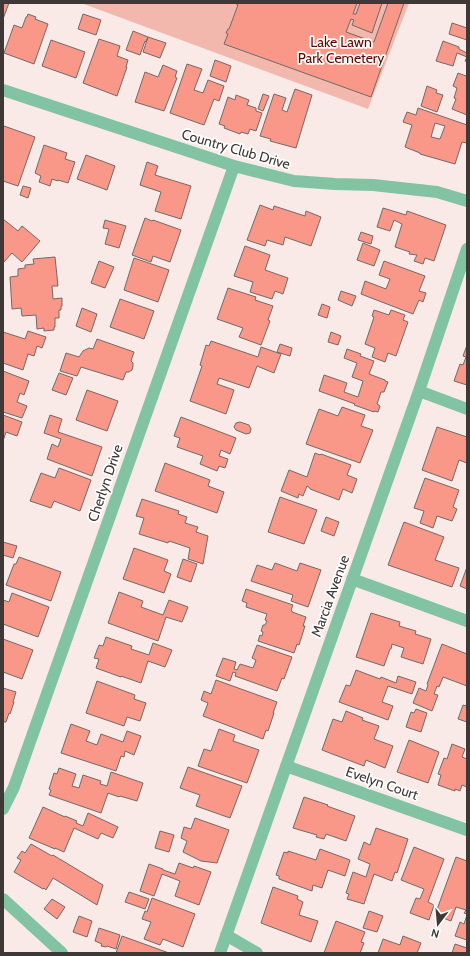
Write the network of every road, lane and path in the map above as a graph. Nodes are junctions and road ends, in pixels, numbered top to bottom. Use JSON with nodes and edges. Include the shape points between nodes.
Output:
{"nodes":[{"id":1,"x":3,"y":90,"type":"edge"},
{"id":2,"x":234,"y":166,"type":"junction"},
{"id":3,"x":467,"y":201,"type":"edge"},
{"id":4,"x":467,"y":249,"type":"edge"},
{"id":5,"x":419,"y":391,"type":"junction"},
{"id":6,"x":467,"y":409,"type":"edge"},
{"id":7,"x":352,"y":579,"type":"junction"},
{"id":8,"x":467,"y":621,"type":"edge"},
{"id":9,"x":286,"y":766,"type":"junction"},
{"id":10,"x":3,"y":809,"type":"edge"},
{"id":11,"x":467,"y":830,"type":"edge"},
{"id":12,"x":3,"y":899,"type":"edge"},
{"id":13,"x":226,"y":935,"type":"junction"},
{"id":14,"x":62,"y":953,"type":"edge"},
{"id":15,"x":220,"y":953,"type":"edge"},
{"id":16,"x":257,"y":953,"type":"edge"}],
"edges":[{"from":1,"to":2,"type":"street","name":"Country Club Drive"},
{"from":2,"to":3,"type":"street","name":"Country Club Drive","via":[[294,181],[373,185],[437,192]]},
{"from":2,"to":10,"type":"street","name":"Cherlyn Drive","via":[[16,779]]},
{"from":4,"to":5,"type":"street","name":"Marcia Avenue"},
{"from":5,"to":6,"type":"street"},
{"from":5,"to":7,"type":"street","name":"Marcia Avenue"},
{"from":7,"to":8,"type":"street"},
{"from":7,"to":9,"type":"street","name":"Marcia Avenue"},
{"from":9,"to":11,"type":"street","name":"Evelyn Court"},
{"from":9,"to":13,"type":"street","name":"Marcia Avenue"},
{"from":12,"to":14,"type":"street"},
{"from":13,"to":15,"type":"street","name":"Marcia Avenue"},
{"from":13,"to":16,"type":"street"}]}
